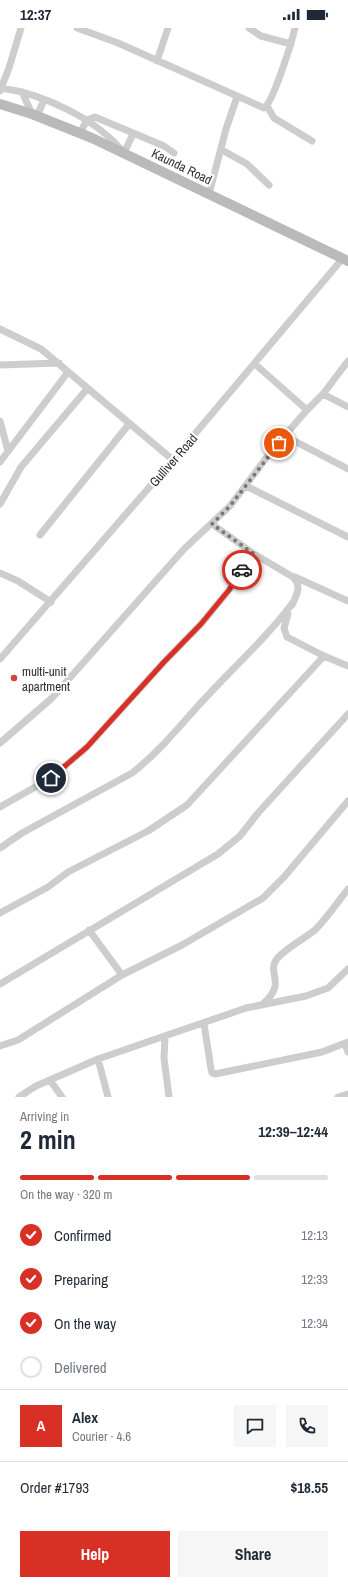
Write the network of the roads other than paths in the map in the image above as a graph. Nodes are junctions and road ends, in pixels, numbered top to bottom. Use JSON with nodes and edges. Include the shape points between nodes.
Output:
{"nodes":[{"id":1,"x":21,"y":28,"type":"edge"},
{"id":2,"x":77,"y":28,"type":"edge"},
{"id":3,"x":168,"y":28,"type":"edge"},
{"id":4,"x":248,"y":28,"type":"edge"},
{"id":5,"x":295,"y":28,"type":"edge"},
{"id":6,"x":291,"y":44,"type":"junction"},
{"id":7,"x":158,"y":61,"type":"junction"},
{"id":8,"x":1,"y":89,"type":"edge"},
{"id":9,"x":22,"y":92,"type":"junction"},
{"id":10,"x":237,"y":97,"type":"junction"},
{"id":11,"x":44,"y":100,"type":"junction"},
{"id":12,"x":0,"y":104,"type":"edge"},
{"id":13,"x":267,"y":106,"type":"junction"},
{"id":14,"x":35,"y":115,"type":"junction"},
{"id":15,"x":87,"y":120,"type":"junction"},
{"id":16,"x":80,"y":133,"type":"junction"},
{"id":17,"x":132,"y":134,"type":"junction"},
{"id":18,"x":312,"y":141,"type":"dead end"},
{"id":19,"x":222,"y":150,"type":"junction"},
{"id":20,"x":124,"y":153,"type":"junction"},
{"id":21,"x":174,"y":153,"type":"dead end"},
{"id":22,"x":269,"y":185,"type":"dead end"},
{"id":23,"x":209,"y":194,"type":"junction"},
{"id":24,"x":346,"y":260,"type":"edge"},
{"id":25,"x":0,"y":329,"type":"edge"},
{"id":26,"x":348,"y":361,"type":"edge"},
{"id":27,"x":59,"y":364,"type":"junction"},
{"id":28,"x":255,"y":364,"type":"junction"},
{"id":29,"x":0,"y":365,"type":"edge"},
{"id":30,"x":68,"y":372,"type":"junction"},
{"id":31,"x":87,"y":388,"type":"junction"},
{"id":32,"x":323,"y":394,"type":"junction"},
{"id":33,"x":348,"y":407,"type":"edge"},
{"id":34,"x":307,"y":410,"type":"junction"},
{"id":35,"x":0,"y":421,"type":"edge"},
{"id":36,"x":129,"y":424,"type":"junction"},
{"id":37,"x":285,"y":436,"type":"junction"},
{"id":38,"x":8,"y":451,"type":"junction"},
{"id":39,"x":173,"y":460,"type":"junction"},
{"id":40,"x":0,"y":462,"type":"edge"},
{"id":41,"x":348,"y":469,"type":"edge"},
{"id":42,"x":246,"y":486,"type":"junction"},
{"id":43,"x":0,"y":504,"type":"edge"},
{"id":44,"x":212,"y":524,"type":"junction"},
{"id":45,"x":40,"y":535,"type":"dead end"},
{"id":46,"x":348,"y":537,"type":"edge"},
{"id":47,"x":254,"y":554,"type":"junction"},
{"id":48,"x":0,"y":573,"type":"edge"},
{"id":49,"x":293,"y":577,"type":"junction"},
{"id":50,"x":294,"y":601,"type":"junction"},
{"id":51,"x":348,"y":601,"type":"edge"},
{"id":52,"x":51,"y":602,"type":"junction"},
{"id":53,"x":324,"y":656,"type":"junction"},
{"id":54,"x":0,"y":659,"type":"edge"},
{"id":55,"x":348,"y":666,"type":"edge"},
{"id":56,"x":348,"y":714,"type":"edge"},
{"id":57,"x":0,"y":744,"type":"edge"},
{"id":58,"x":348,"y":801,"type":"edge"},
{"id":59,"x":0,"y":808,"type":"edge"},
{"id":60,"x":0,"y":848,"type":"edge"},
{"id":61,"x":348,"y":889,"type":"edge"},
{"id":62,"x":0,"y":913,"type":"edge"},
{"id":63,"x":89,"y":930,"type":"junction"},
{"id":64,"x":348,"y":969,"type":"edge"},
{"id":65,"x":122,"y":975,"type":"junction"},
{"id":66,"x":0,"y":984,"type":"edge"},
{"id":67,"x":263,"y":1004,"type":"junction"},
{"id":68,"x":204,"y":1024,"type":"junction"},
{"id":69,"x":165,"y":1036,"type":"junction"},
{"id":70,"x":346,"y":1043,"type":"edge"},
{"id":71,"x":0,"y":1046,"type":"edge"},
{"id":72,"x":348,"y":1052,"type":"edge"},
{"id":73,"x":98,"y":1059,"type":"junction"},
{"id":74,"x":50,"y":1080,"type":"junction"},
{"id":75,"x":348,"y":1094,"type":"edge"},
{"id":76,"x":19,"y":1097,"type":"edge"},
{"id":77,"x":62,"y":1097,"type":"edge"},
{"id":78,"x":108,"y":1097,"type":"edge"},
{"id":79,"x":169,"y":1097,"type":"edge"},
{"id":80,"x":338,"y":1097,"type":"edge"}],
"edges":[{"from":1,"to":8,"type":"street"},
{"from":2,"to":7,"type":"street","via":[[102,36]]},
{"from":3,"to":7,"type":"street"},
{"from":4,"to":6,"type":"street","via":[[261,36]]},
{"from":5,"to":6,"type":"street"},
{"from":6,"to":13,"type":"street"},
{"from":7,"to":10,"type":"street"},
{"from":8,"to":9,"type":"street"},
{"from":9,"to":11,"type":"street"},
{"from":9,"to":14,"type":"street"},
{"from":10,"to":13,"type":"street","via":[[261,107]]},
{"from":10,"to":19,"type":"street"},
{"from":11,"to":14,"type":"street"},
{"from":11,"to":15,"type":"street"},
{"from":12,"to":14,"type":"main road","name":"Kaunda Road"},
{"from":13,"to":18,"type":"street","via":[[274,118]]},
{"from":14,"to":16,"type":"main road","name":"Kaunda Road"},
{"from":15,"to":16,"type":"street"},
{"from":15,"to":17,"type":"street","via":[[95,117]]},
{"from":15,"to":20,"type":"street","via":[[115,141]]},
{"from":16,"to":20,"type":"main road","name":"Kaunda Road"},
{"from":17,"to":20,"type":"street"},
{"from":17,"to":21,"type":"street","via":[[164,146]]},
{"from":19,"to":22,"type":"street","via":[[247,164]]},
{"from":19,"to":23,"type":"street"},
{"from":20,"to":23,"type":"main road","name":"Kaunda Road"},
{"from":23,"to":24,"type":"main road","name":"Kaunda Road"},
{"from":24,"to":28,"type":"street","name":"Gulliver Road"},
{"from":25,"to":27,"type":"street","via":[[42,349]]},
{"from":26,"to":32,"type":"street"},
{"from":27,"to":29,"type":"street"},
{"from":27,"to":30,"type":"street"},
{"from":28,"to":34,"type":"street"},
{"from":28,"to":39,"type":"street","name":"Gulliver Road"},
{"from":30,"to":31,"type":"street"},
{"from":30,"to":38,"type":"street"},
{"from":31,"to":36,"type":"street"},
{"from":31,"to":43,"type":"street","via":[[21,467]]},
{"from":32,"to":33,"type":"street"},
{"from":32,"to":34,"type":"street"},
{"from":34,"to":37,"type":"street"},
{"from":35,"to":38,"type":"street"},
{"from":36,"to":39,"type":"street"},
{"from":36,"to":45,"type":"street"},
{"from":37,"to":41,"type":"street"},
{"from":37,"to":42,"type":"street"},
{"from":38,"to":40,"type":"street"},
{"from":39,"to":52,"type":"street","name":"Gulliver Road"},
{"from":42,"to":44,"type":"street"},
{"from":42,"to":46,"type":"street"},
{"from":44,"to":47,"type":"street"},
{"from":44,"to":57,"type":"street","via":[[184,549],[52,698]]},
{"from":47,"to":49,"type":"street"},
{"from":47,"to":59,"type":"street","via":[[201,624],[87,747],[51,778]]},
{"from":48,"to":52,"type":"street"},
{"from":49,"to":50,"type":"street","via":[[299,588]]},
{"from":49,"to":51,"type":"street"},
{"from":50,"to":53,"type":"street","via":[[285,623],[287,637]]},
{"from":50,"to":60,"type":"street","via":[[270,633],[210,692],[145,763],[132,773],[22,833]]},
{"from":52,"to":54,"type":"street","name":"Gulliver Road"},
{"from":53,"to":55,"type":"street"},
{"from":53,"to":62,"type":"street","via":[[187,805],[148,831],[68,872],[48,887]]},
{"from":56,"to":63,"type":"street","via":[[240,836],[218,854]]},
{"from":58,"to":65,"type":"street","via":[[263,898],[182,945]]},
{"from":61,"to":67,"type":"street","via":[[315,929],[277,959],[274,968],[274,992]]},
{"from":63,"to":65,"type":"street"},
{"from":63,"to":66,"type":"street"},
{"from":64,"to":67,"type":"street","via":[[328,988],[306,996]]},
{"from":65,"to":71,"type":"street","via":[[18,1040]]},
{"from":67,"to":68,"type":"street"},
{"from":68,"to":69,"type":"street"},
{"from":68,"to":70,"type":"street","via":[[210,1069],[215,1074],[301,1057]]},
{"from":69,"to":73,"type":"street"},
{"from":69,"to":79,"type":"street","via":[[164,1058]]},
{"from":70,"to":72,"type":"street"},
{"from":73,"to":74,"type":"street"},
{"from":73,"to":78,"type":"street"},
{"from":74,"to":76,"type":"street"},
{"from":74,"to":77,"type":"street"},
{"from":75,"to":80,"type":"street"}]}
